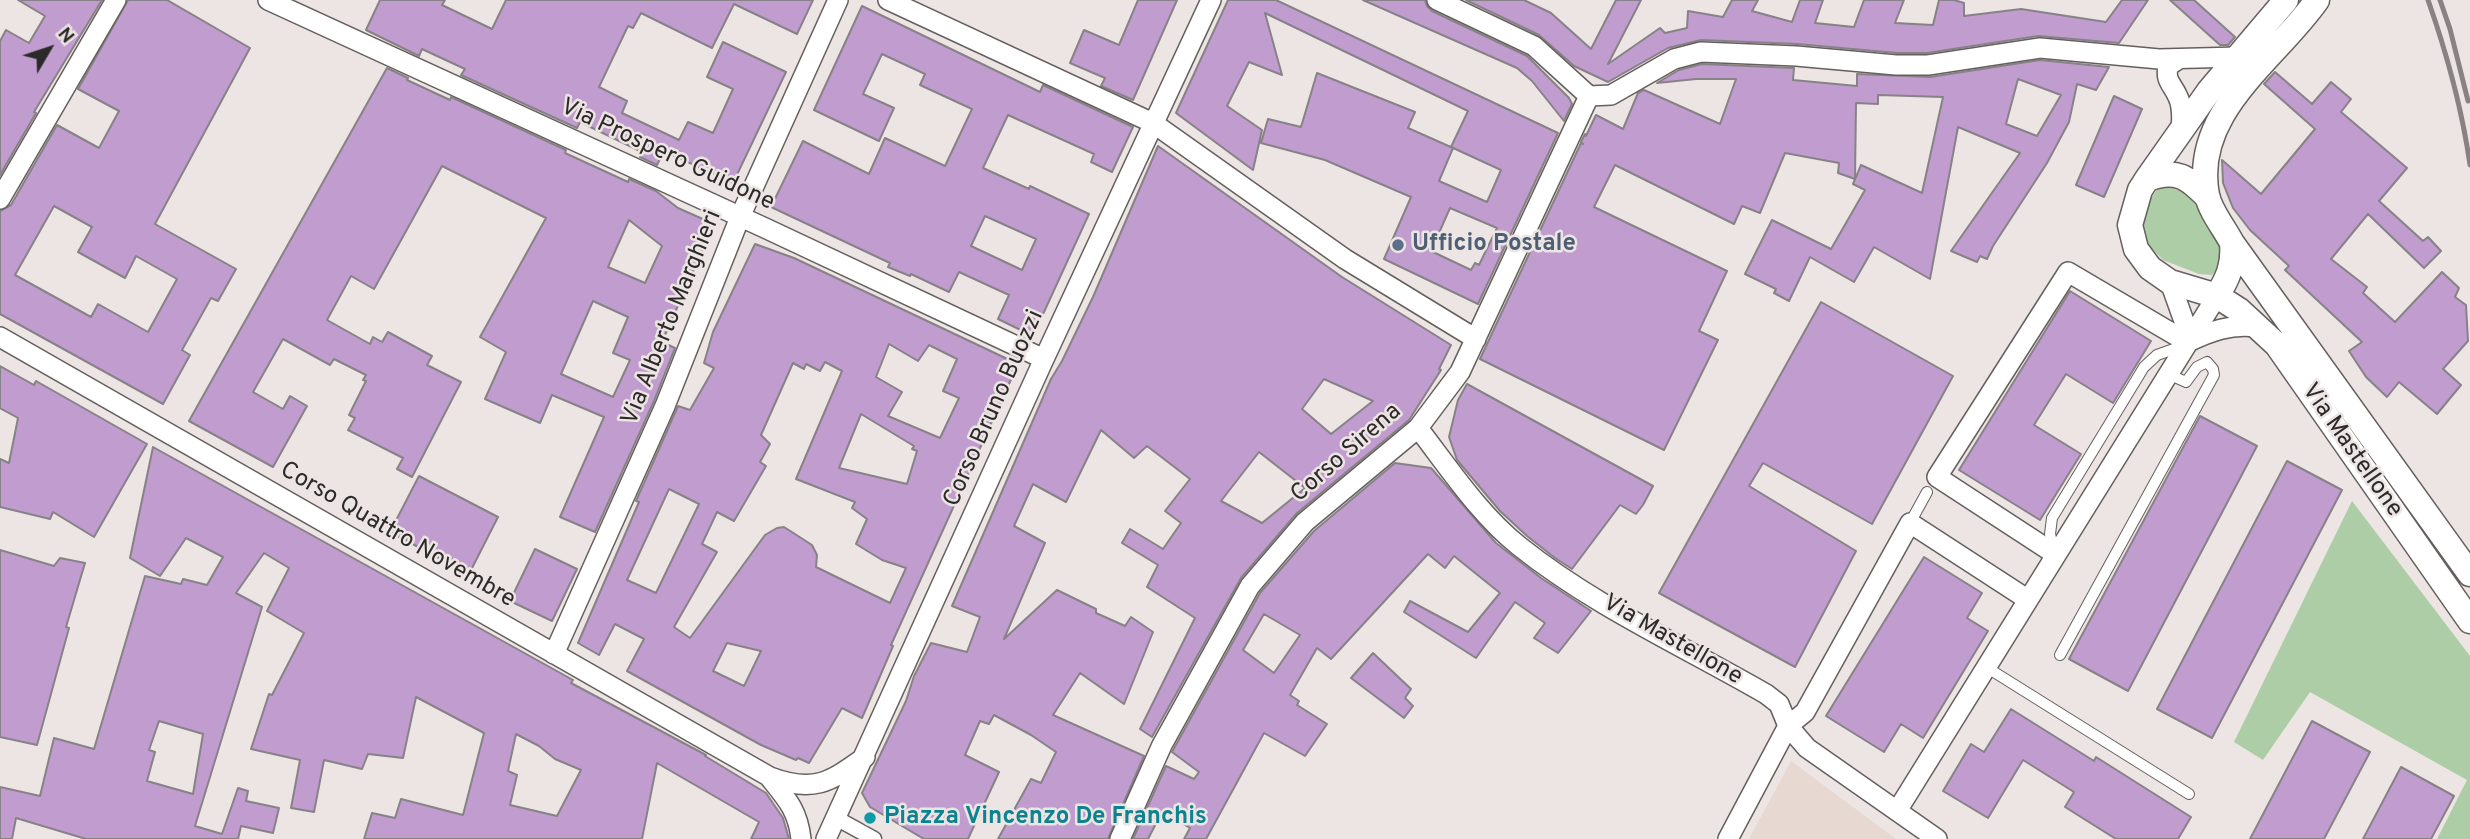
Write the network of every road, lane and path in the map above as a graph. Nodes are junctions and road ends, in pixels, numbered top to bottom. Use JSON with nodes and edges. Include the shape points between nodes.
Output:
{"nodes":[{"id":1,"x":116,"y":0,"type":"edge"},
{"id":2,"x":268,"y":0,"type":"edge"},
{"id":3,"x":838,"y":0,"type":"edge"},
{"id":4,"x":888,"y":0,"type":"edge"},
{"id":5,"x":1211,"y":0,"type":"edge"},
{"id":6,"x":1437,"y":0,"type":"edge"},
{"id":7,"x":2317,"y":0,"type":"edge"},
{"id":8,"x":2279,"y":4,"type":"edge"},
{"id":9,"x":2238,"y":57,"type":"junction"},
{"id":10,"x":2179,"y":60,"type":"junction"},
{"id":11,"x":1589,"y":96,"type":"junction"},
{"id":12,"x":1153,"y":123,"type":"junction"},
{"id":13,"x":2181,"y":131,"type":"junction"},
{"id":14,"x":2147,"y":179,"type":"junction"},
{"id":15,"x":2208,"y":198,"type":"junction"},
{"id":16,"x":0,"y":199,"type":"edge"},
{"id":17,"x":740,"y":217,"type":"junction"},
{"id":18,"x":2232,"y":243,"type":"junction"},
{"id":19,"x":2170,"y":282,"type":"junction"},
{"id":20,"x":2217,"y":296,"type":"junction"},
{"id":21,"x":2256,"y":327,"type":"junction"},
{"id":22,"x":0,"y":337,"type":"edge"},
{"id":23,"x":1476,"y":339,"type":"junction"},
{"id":24,"x":2186,"y":344,"type":"junction"},
{"id":25,"x":1044,"y":359,"type":"junction"},
{"id":26,"x":2168,"y":373,"type":"junction"},
{"id":27,"x":1418,"y":428,"type":"junction"},
{"id":28,"x":1927,"y":492,"type":"dead end"},
{"id":29,"x":1910,"y":523,"type":"junction"},
{"id":30,"x":2055,"y":554,"type":"junction"},
{"id":31,"x":2470,"y":574,"type":"edge"},
{"id":32,"x":2027,"y":599,"type":"junction"},
{"id":33,"x":2470,"y":621,"type":"edge"},
{"id":34,"x":554,"y":654,"type":"junction"},
{"id":35,"x":2060,"y":655,"type":"dead end"},
{"id":36,"x":1986,"y":667,"type":"junction"},
{"id":37,"x":1788,"y":726,"type":"junction"},
{"id":38,"x":865,"y":757,"type":"junction"},
{"id":39,"x":770,"y":778,"type":"junction"},
{"id":40,"x":2189,"y":794,"type":"dead end"},
{"id":41,"x":1897,"y":811,"type":"junction"},
{"id":42,"x":836,"y":818,"type":"junction"},
{"id":43,"x":801,"y":839,"type":"edge"},
{"id":44,"x":826,"y":839,"type":"edge"},
{"id":45,"x":874,"y":839,"type":"edge"},
{"id":46,"x":1120,"y":839,"type":"edge"},
{"id":47,"x":1728,"y":839,"type":"edge"},
{"id":48,"x":1937,"y":839,"type":"edge"}],
"edges":[{"from":1,"to":16,"type":"street"},
{"from":2,"to":17,"type":"street","name":"Via Prospero Guidone"},
{"from":3,"to":17,"type":"street","name":"Via Alberto Marghieri"},
{"from":4,"to":12,"type":"street"},
{"from":5,"to":12,"type":"street","name":"Corso Bruno Buozzi"},
{"from":6,"to":11,"type":"street","via":[[1534,46]]},
{"from":7,"to":15,"type":"street","via":[[2226,106],[2209,146]]},
{"from":8,"to":9,"type":"street"},
{"from":9,"to":10,"type":"street"},
{"from":9,"to":13,"type":"street"},
{"from":10,"to":11,"type":"street","via":[[2040,48],[1928,65],[1896,65],[1701,52],[1674,59],[1611,94]]},
{"from":10,"to":13,"type":"street","via":[[2168,66],[2166,77],[2179,99]]},
{"from":11,"to":23,"type":"street","name":"Corso Sirena"},
{"from":12,"to":23,"type":"street","via":[[1345,260]]},
{"from":12,"to":25,"type":"street","name":"Corso Bruno Buozzi"},
{"from":13,"to":14,"type":"street"},
{"from":14,"to":15,"type":"street","via":[[2175,174],[2190,179]]},
{"from":14,"to":19,"type":"street","via":[[2130,225],[2136,250],[2150,268]]},
{"from":15,"to":18,"type":"street"},
{"from":17,"to":25,"type":"street","name":"Via Prospero Guidone"},
{"from":17,"to":34,"type":"street","name":"Via Alberto Marghieri","via":[[665,406]]},
{"from":18,"to":20,"type":"street","via":[[2229,275]]},
{"from":18,"to":31,"type":"street","name":"Via Mastellone"},
{"from":19,"to":20,"type":"street"},
{"from":19,"to":24,"type":"street","via":[[2185,324]]},
{"from":20,"to":21,"type":"street","name":"Via Mastellone"},
{"from":20,"to":24,"type":"street"},
{"from":21,"to":24,"type":"street","via":[[2237,325],[2212,331]]},
{"from":21,"to":33,"type":"street","name":"Via Mastellone","via":[[2277,345]]},
{"from":22,"to":34,"type":"street","name":"Corso Quattro Novembre"},
{"from":23,"to":27,"type":"street","name":"Corso Sirena","via":[[1460,372]]},
{"from":24,"to":26,"type":"street"},
{"from":24,"to":30,"type":"lane","via":[[2157,355],[2144,368],[2052,518]]},
{"from":24,"to":30,"type":"street","via":[[2068,272],[1937,477]]},
{"from":25,"to":38,"type":"street","name":"Corso Bruno Buozzi"},
{"from":26,"to":30,"type":"street"},
{"from":26,"to":35,"type":"lane","via":[[2184,383],[2204,363],[2214,372]]},
{"from":27,"to":37,"type":"street","name":"Via Mastellone","via":[[1495,524],[1518,545],[1647,629],[1766,694],[1779,704]]},
{"from":27,"to":46,"type":"street","name":"Corso Sirena","via":[[1305,522],[1250,586],[1162,745]]},
{"from":28,"to":29,"type":"lane"},
{"from":29,"to":32,"type":"street"},
{"from":29,"to":37,"type":"street","via":[[1805,712]]},
{"from":30,"to":32,"type":"street"},
{"from":32,"to":36,"type":"street"},
{"from":34,"to":39,"type":"street","name":"Corso Quattro Novembre"},
{"from":36,"to":40,"type":"lane"},
{"from":36,"to":41,"type":"street"},
{"from":37,"to":41,"type":"street","name":"Via Mastellone","via":[[1807,748]]},
{"from":37,"to":47,"type":"street"},
{"from":38,"to":39,"type":"street","name":"Corso Quattro Novembre","via":[[839,776],[816,785],[791,785]]},
{"from":38,"to":42,"type":"street","name":"Corso Bruno Buozzi"},
{"from":39,"to":43,"type":"street","name":"Corso Quattro Novembre","via":[[791,804]]},
{"from":41,"to":48,"type":"street","name":"Via Mastellone"},
{"from":42,"to":44,"type":"street","name":"Corso Bruno Buozzi"},
{"from":42,"to":45,"type":"street"}]}
